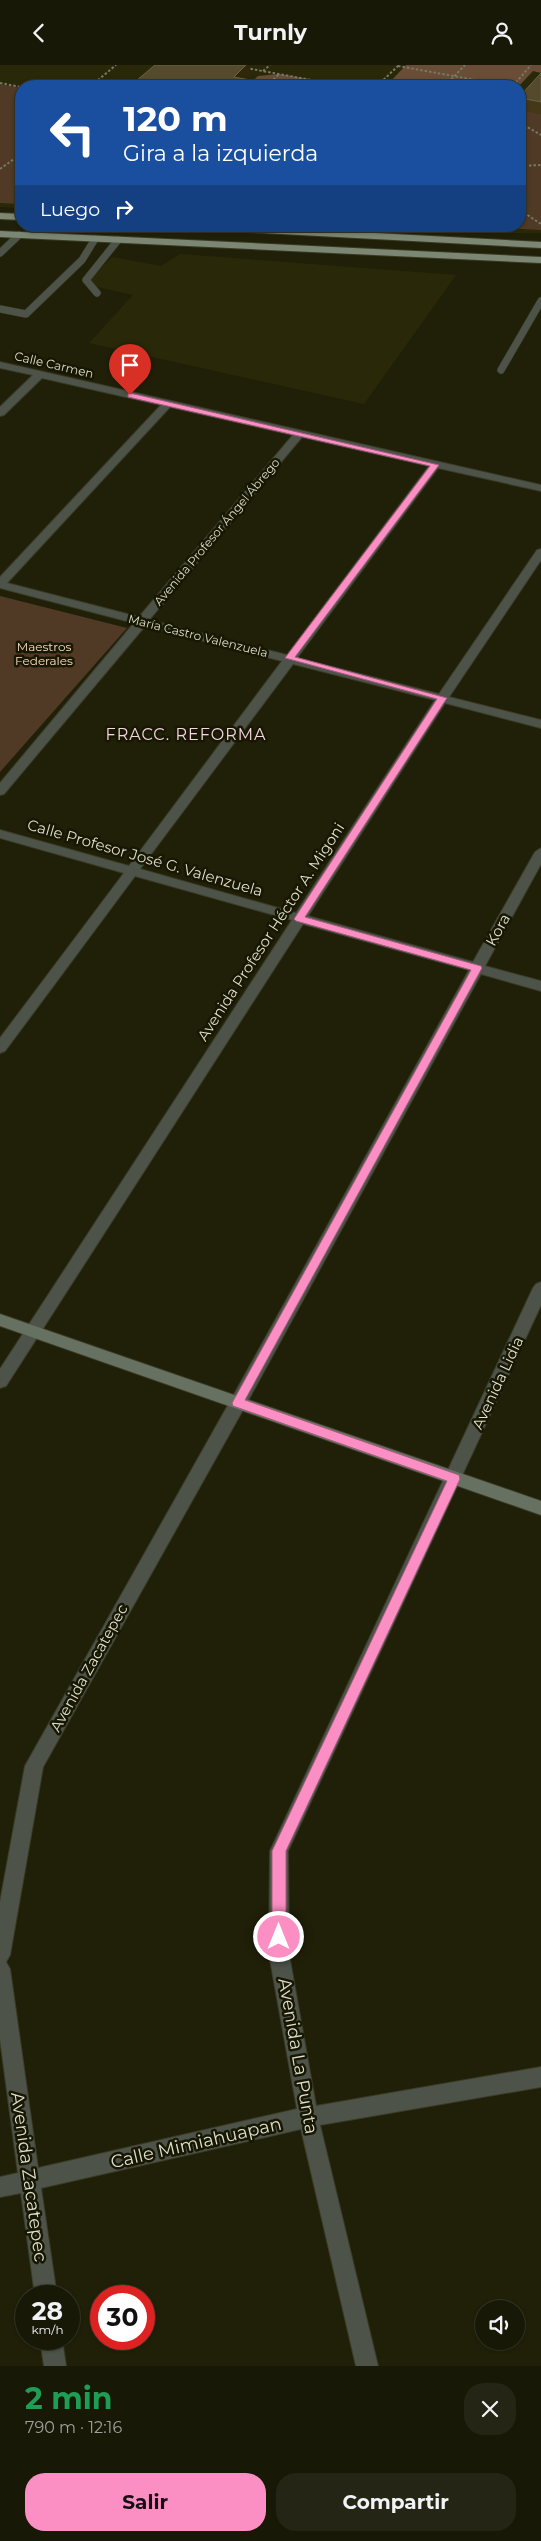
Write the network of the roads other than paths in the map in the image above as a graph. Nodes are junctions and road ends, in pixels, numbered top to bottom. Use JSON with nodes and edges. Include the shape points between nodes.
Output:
{"nodes":[{"id":1,"x":0,"y":216,"type":"edge"},
{"id":2,"x":15,"y":217,"type":"edge"},
{"id":3,"x":301,"y":232,"type":"edge"},
{"id":4,"x":0,"y":234,"type":"edge"},
{"id":5,"x":19,"y":235,"type":"junction"},
{"id":6,"x":95,"y":239,"type":"junction"},
{"id":7,"x":118,"y":240,"type":"junction"},
{"id":8,"x":541,"y":245,"type":"edge"},
{"id":9,"x":0,"y":253,"type":"edge"},
{"id":10,"x":541,"y":260,"type":"edge"},
{"id":11,"x":97,"y":293,"type":"dead end"},
{"id":12,"x":541,"y":301,"type":"edge"},
{"id":13,"x":0,"y":309,"type":"edge"},
{"id":14,"x":0,"y":365,"type":"edge"},
{"id":15,"x":501,"y":370,"type":"dead end"},
{"id":16,"x":40,"y":375,"type":"junction"},
{"id":17,"x":167,"y":404,"type":"junction"},
{"id":18,"x":0,"y":413,"type":"edge"},
{"id":19,"x":299,"y":434,"type":"junction"},
{"id":20,"x":435,"y":465,"type":"junction"},
{"id":21,"x":541,"y":489,"type":"edge"},
{"id":22,"x":541,"y":552,"type":"edge"},
{"id":23,"x":0,"y":584,"type":"edge"},
{"id":24,"x":142,"y":622,"type":"junction"},
{"id":25,"x":289,"y":658,"type":"junction"},
{"id":26,"x":442,"y":698,"type":"junction"},
{"id":27,"x":541,"y":724,"type":"edge"},
{"id":28,"x":0,"y":791,"type":"edge"},
{"id":29,"x":0,"y":833,"type":"edge"},
{"id":30,"x":541,"y":852,"type":"edge"},
{"id":31,"x":132,"y":871,"type":"junction"},
{"id":32,"x":299,"y":919,"type":"junction"},
{"id":33,"x":477,"y":968,"type":"junction"},
{"id":34,"x":541,"y":986,"type":"edge"},
{"id":35,"x":0,"y":1048,"type":"edge"},
{"id":36,"x":541,"y":1288,"type":"edge"},
{"id":37,"x":0,"y":1320,"type":"edge"},
{"id":38,"x":32,"y":1331,"type":"junction"},
{"id":39,"x":0,"y":1383,"type":"edge"},
{"id":40,"x":238,"y":1403,"type":"junction"},
{"id":41,"x":454,"y":1479,"type":"junction"},
{"id":42,"x":541,"y":1508,"type":"edge"},
{"id":43,"x":0,"y":1955,"type":"edge"},
{"id":44,"x":0,"y":1969,"type":"edge"},
{"id":45,"x":541,"y":2077,"type":"edge"},
{"id":46,"x":308,"y":2117,"type":"junction"},
{"id":47,"x":30,"y":2180,"type":"junction"},
{"id":48,"x":0,"y":2187,"type":"edge"},
{"id":49,"x":44,"y":2285,"type":"edge"},
{"id":50,"x":53,"y":2350,"type":"edge"},
{"id":51,"x":55,"y":2366,"type":"edge"},
{"id":52,"x":367,"y":2366,"type":"edge"}],
"edges":[{"from":1,"to":2,"type":"main road"},
{"from":3,"to":8,"type":"main road"},
{"from":4,"to":5,"type":"main road"},
{"from":5,"to":6,"type":"main road"},
{"from":5,"to":9,"type":"lane"},
{"from":6,"to":7,"type":"main road"},
{"from":6,"to":13,"type":"lane","via":[[82,260],[26,314]]},
{"from":7,"to":10,"type":"main road"},
{"from":7,"to":11,"type":"lane","via":[[86,280]]},
{"from":12,"to":15,"type":"lane"},
{"from":14,"to":16,"type":"street","name":"Calle Carmen"},
{"from":16,"to":17,"type":"street","name":"Calle Carmen"},
{"from":16,"to":18,"type":"street"},
{"from":17,"to":19,"type":"street","name":"Calle Carmen"},
{"from":17,"to":23,"type":"street"},
{"from":19,"to":20,"type":"street","name":"Calle Carmen"},
{"from":19,"to":24,"type":"street","name":"Avenida Profesor Ángel Ábrego"},
{"from":20,"to":21,"type":"street","name":"Calle Carmen"},
{"from":20,"to":25,"type":"street"},
{"from":22,"to":26,"type":"street","name":"Avenida Profesor Héctor A. Migoni"},
{"from":23,"to":24,"type":"street","name":"María Castro Valenzuela"},
{"from":24,"to":25,"type":"street","name":"María Castro Valenzuela"},
{"from":24,"to":28,"type":"street","name":"Avenida Profesor Ángel Ábrego"},
{"from":25,"to":26,"type":"street","name":"María Castro Valenzuela"},
{"from":25,"to":31,"type":"street"},
{"from":26,"to":27,"type":"street","name":"María Castro Valenzuela"},
{"from":26,"to":32,"type":"street","name":"Avenida Profesor Héctor A. Migoni"},
{"from":29,"to":31,"type":"street","name":"Calle Profesor José G. Valenzuela"},
{"from":30,"to":33,"type":"street","name":"Kora"},
{"from":31,"to":32,"type":"street","name":"Calle Profesor José G. Valenzuela"},
{"from":31,"to":35,"type":"street"},
{"from":32,"to":33,"type":"street","name":"Calle Profesor José G. Valenzuela"},
{"from":32,"to":38,"type":"street","name":"Avenida Profesor Héctor A. Migoni"},
{"from":33,"to":34,"type":"street","name":"Calle Profesor José G. Valenzuela"},
{"from":33,"to":40,"type":"street","name":"Kora"},
{"from":36,"to":41,"type":"street","name":"Avenida Lidia"},
{"from":37,"to":38,"type":"main road"},
{"from":38,"to":39,"type":"street","name":"Avenida Profesor Héctor A. Migoni"},
{"from":38,"to":40,"type":"main road"},
{"from":40,"to":41,"type":"main road"},
{"from":40,"to":43,"type":"street","name":"Avenida Zacatepec","via":[[34,1766]]},
{"from":41,"to":42,"type":"main road"},
{"from":41,"to":46,"type":"street","name":"Avenida La Punta","via":[[279,1851],[279,1954]]},
{"from":44,"to":47,"type":"street","name":"Avenida Zacatepec"},
{"from":45,"to":46,"type":"street","name":"Calle Mimiahuapan"},
{"from":46,"to":47,"type":"street","name":"Calle Mimiahuapan"},
{"from":46,"to":52,"type":"street","name":"Avenida La Punta"},
{"from":47,"to":48,"type":"street","name":"Calle Mimiahuapan"},
{"from":47,"to":49,"type":"street","name":"Avenida Zacatepec"},
{"from":50,"to":51,"type":"street"}]}
